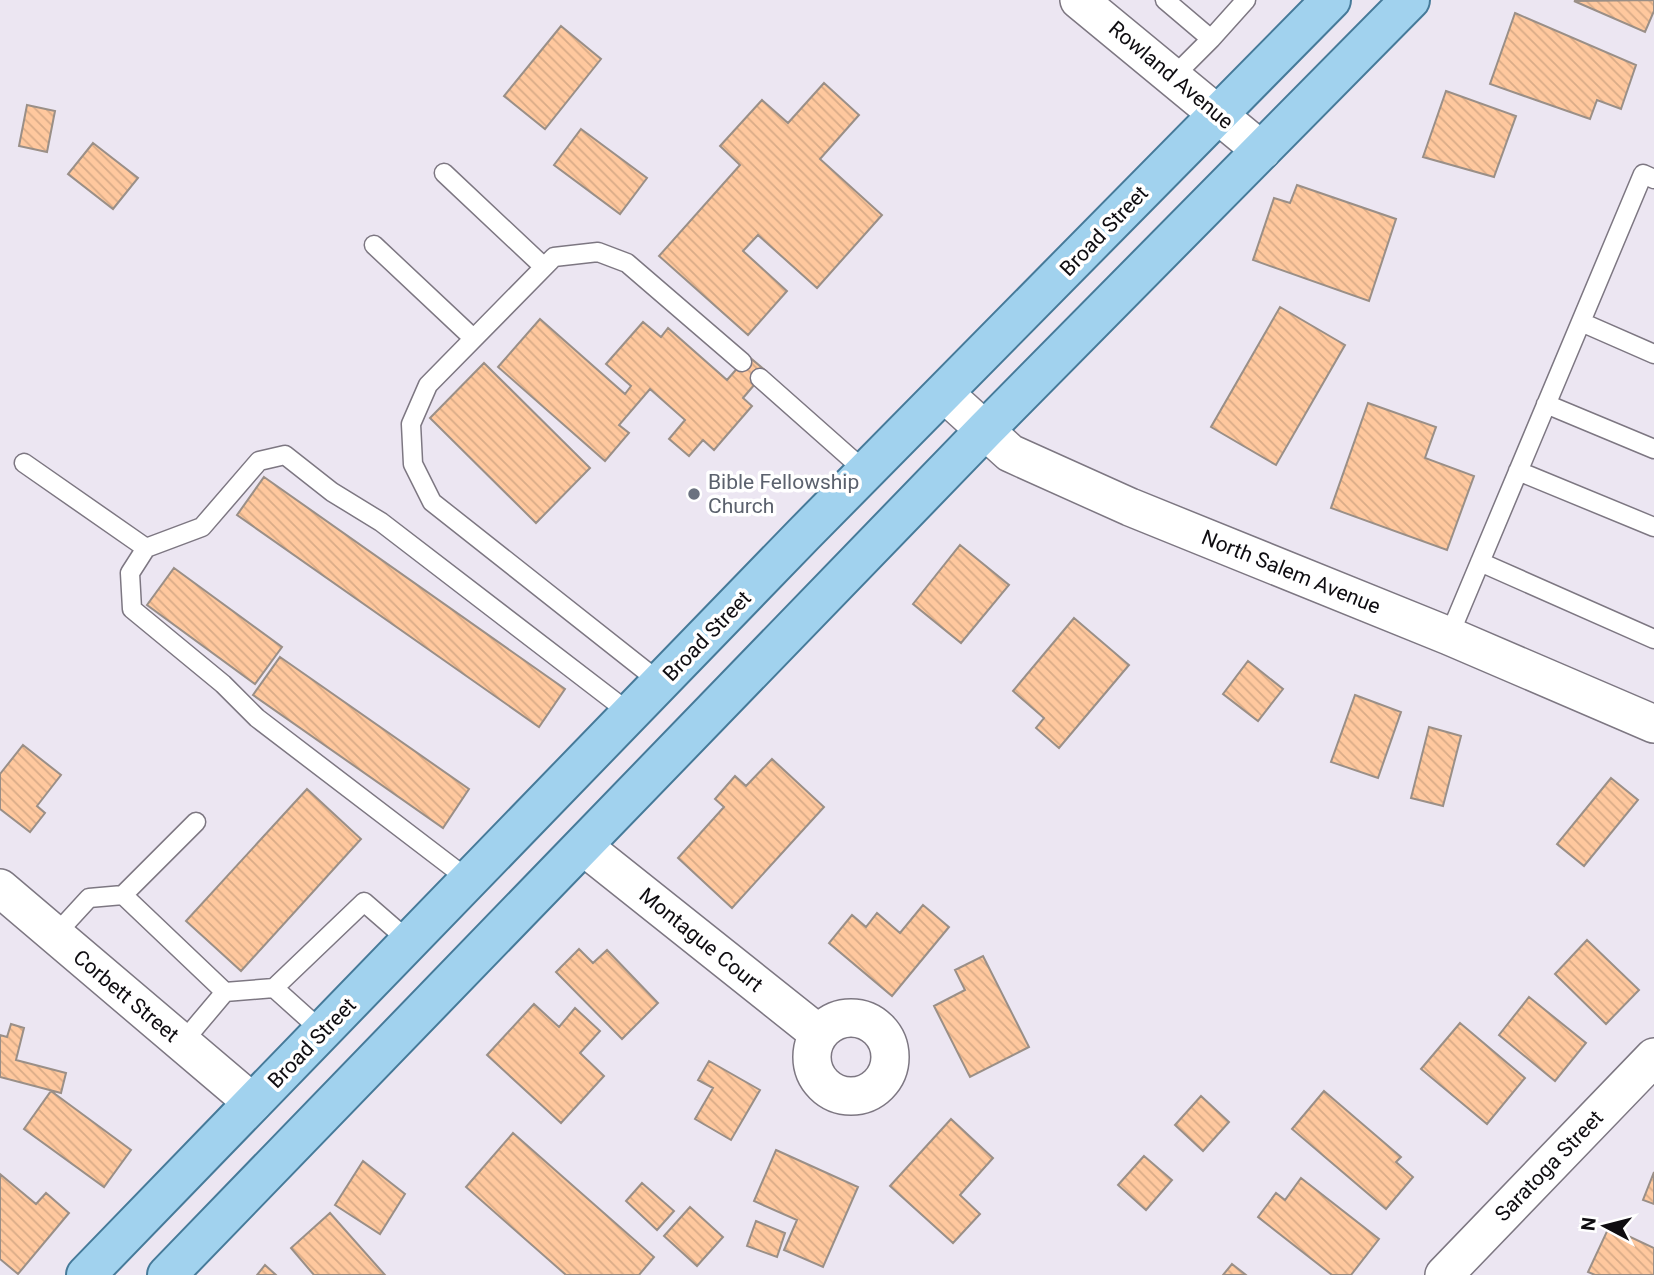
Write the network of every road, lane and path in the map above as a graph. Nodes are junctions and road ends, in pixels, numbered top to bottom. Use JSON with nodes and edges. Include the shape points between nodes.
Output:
{"nodes":[{"id":1,"x":1079,"y":0,"type":"edge"},
{"id":2,"x":1165,"y":0,"type":"edge"},
{"id":3,"x":1246,"y":0,"type":"edge"},
{"id":4,"x":1331,"y":0,"type":"edge"},
{"id":5,"x":1410,"y":0,"type":"edge"},
{"id":6,"x":1211,"y":39,"type":"junction"},
{"id":7,"x":1173,"y":77,"type":"junction"},
{"id":8,"x":1218,"y":114,"type":"junction"},
{"id":9,"x":1262,"y":150,"type":"junction"},
{"id":10,"x":444,"y":173,"type":"dead end"},
{"id":11,"x":1654,"y":179,"type":"edge"},
{"id":12,"x":374,"y":245,"type":"dead end"},
{"id":13,"x":544,"y":267,"type":"junction"},
{"id":14,"x":1581,"y":322,"type":"junction"},
{"id":15,"x":473,"y":338,"type":"junction"},
{"id":16,"x":1654,"y":354,"type":"edge"},
{"id":17,"x":742,"y":362,"type":"dead end"},
{"id":18,"x":760,"y":378,"type":"dead end"},
{"id":19,"x":945,"y":394,"type":"junction"},
{"id":20,"x":1546,"y":404,"type":"junction"},
{"id":21,"x":985,"y":430,"type":"junction"},
{"id":22,"x":1654,"y":449,"type":"edge"},
{"id":23,"x":24,"y":463,"type":"dead end"},
{"id":24,"x":865,"y":471,"type":"junction"},
{"id":25,"x":1518,"y":471,"type":"junction"},
{"id":26,"x":1654,"y":527,"type":"edge"},
{"id":27,"x":146,"y":548,"type":"junction"},
{"id":28,"x":1480,"y":562,"type":"junction"},
{"id":29,"x":1449,"y":636,"type":"junction"},
{"id":30,"x":1654,"y":639,"type":"edge"},
{"id":31,"x":661,"y":683,"type":"junction"},
{"id":32,"x":631,"y":714,"type":"junction"},
{"id":33,"x":1654,"y":724,"type":"edge"},
{"id":34,"x":196,"y":822,"type":"dead end"},
{"id":35,"x":583,"y":846,"type":"junction"},
{"id":36,"x":469,"y":880,"type":"junction"},
{"id":37,"x":0,"y":888,"type":"edge"},
{"id":38,"x":123,"y":895,"type":"junction"},
{"id":39,"x":55,"y":934,"type":"junction"},
{"id":40,"x":410,"y":942,"type":"junction"},
{"id":41,"x":274,"y":988,"type":"junction"},
{"id":42,"x":225,"y":992,"type":"junction"},
{"id":43,"x":323,"y":1032,"type":"junction"},
{"id":44,"x":819,"y":1034,"type":"dead end"},
{"id":45,"x":182,"y":1043,"type":"junction"},
{"id":46,"x":1654,"y":1057,"type":"edge"},
{"id":47,"x":253,"y":1103,"type":"junction"},
{"id":48,"x":86,"y":1275,"type":"edge"},
{"id":49,"x":167,"y":1275,"type":"edge"},
{"id":50,"x":1444,"y":1275,"type":"edge"}],
"edges":[{"from":1,"to":7,"type":"street","name":"Rowland Avenue"},
{"from":2,"to":6,"type":"lane"},
{"from":3,"to":6,"type":"lane"},
{"from":4,"to":8,"type":"main road","name":"Broad Street"},
{"from":5,"to":9,"type":"main road"},
{"from":6,"to":7,"type":"lane"},
{"from":7,"to":8,"type":"street","name":"Rowland Avenue"},
{"from":8,"to":9,"type":"street","name":"Rowland Avenue"},
{"from":8,"to":19,"type":"main road","name":"Broad Street"},
{"from":9,"to":21,"type":"main road"},
{"from":10,"to":13,"type":"lane"},
{"from":11,"to":14,"type":"lane","via":[[1643,174]]},
{"from":12,"to":15,"type":"lane"},
{"from":13,"to":15,"type":"lane"},
{"from":13,"to":17,"type":"lane","via":[[554,257],[598,252],[627,263]]},
{"from":14,"to":16,"type":"lane"},
{"from":14,"to":20,"type":"lane"},
{"from":15,"to":31,"type":"lane","via":[[428,384],[411,425],[414,464],[432,502]]},
{"from":18,"to":24,"type":"lane"},
{"from":19,"to":21,"type":"street","name":"North Salem Avenue"},
{"from":19,"to":24,"type":"main road","name":"Broad Street"},
{"from":20,"to":22,"type":"lane"},
{"from":20,"to":25,"type":"lane"},
{"from":21,"to":29,"type":"street","name":"North Salem Avenue","via":[[1010,453],[1130,507]]},
{"from":21,"to":35,"type":"main road"},
{"from":23,"to":27,"type":"lane"},
{"from":24,"to":31,"type":"main road","name":"Broad Street"},
{"from":25,"to":26,"type":"lane"},
{"from":25,"to":28,"type":"lane"},
{"from":27,"to":32,"type":"lane","via":[[202,527],[259,461],[285,455],[381,522]]},
{"from":27,"to":36,"type":"lane","via":[[130,573],[132,608],[257,718]]},
{"from":28,"to":29,"type":"lane"},
{"from":28,"to":30,"type":"lane"},
{"from":29,"to":33,"type":"street","name":"North Salem Avenue"},
{"from":31,"to":32,"type":"main road","name":"Broad Street"},
{"from":32,"to":36,"type":"main road","name":"Broad Street"},
{"from":34,"to":38,"type":"lane"},
{"from":35,"to":44,"type":"street","name":"Montague Court"},
{"from":35,"to":49,"type":"main road"},
{"from":36,"to":40,"type":"main road","name":"Broad Street"},
{"from":37,"to":39,"type":"street","name":"Corbett Street"},
{"from":38,"to":39,"type":"lane","via":[[89,898]]},
{"from":38,"to":42,"type":"lane"},
{"from":39,"to":45,"type":"street","name":"Corbett Street"},
{"from":40,"to":41,"type":"lane","via":[[364,902]]},
{"from":40,"to":43,"type":"main road","name":"Broad Street"},
{"from":41,"to":42,"type":"lane"},
{"from":41,"to":43,"type":"lane"},
{"from":42,"to":45,"type":"lane"},
{"from":43,"to":47,"type":"main road","name":"Broad Street"},
{"from":45,"to":47,"type":"street","name":"Corbett Street"},
{"from":46,"to":50,"type":"street","name":"Saratoga Street"},
{"from":47,"to":48,"type":"main road","name":"Broad Street"}]}
